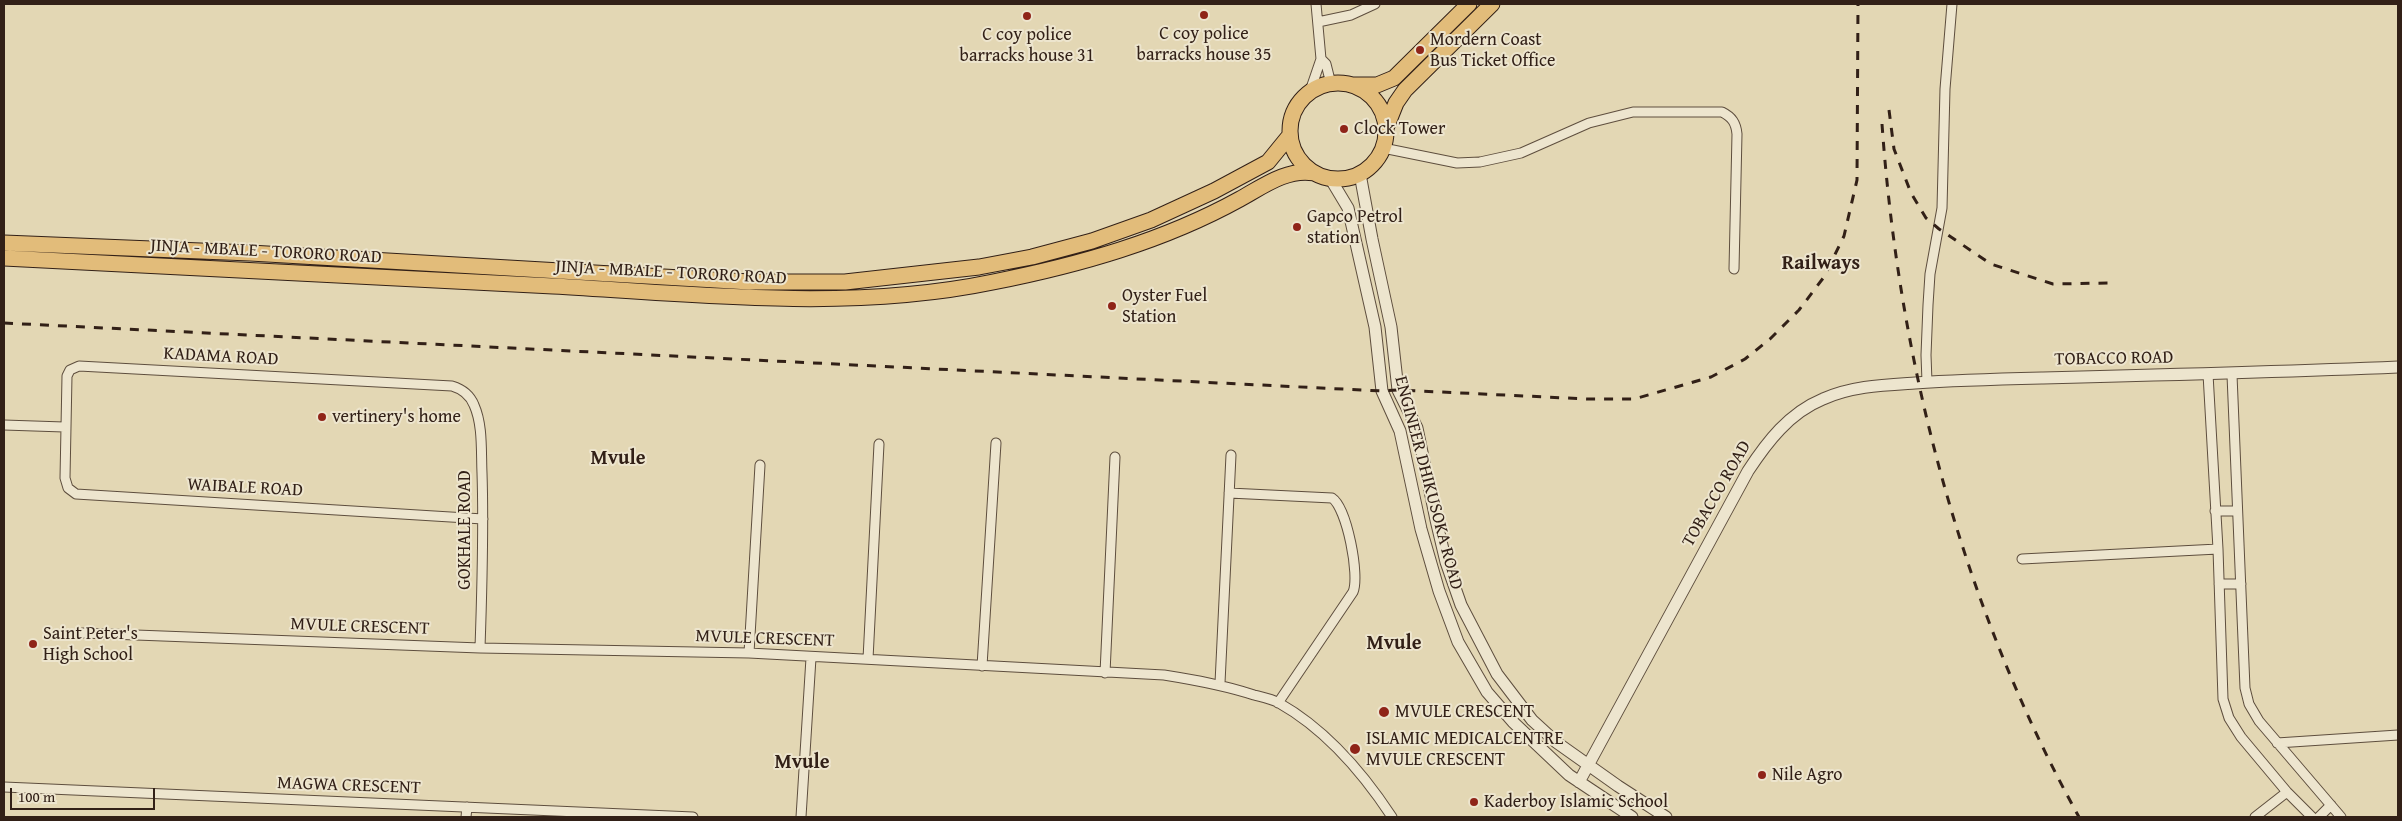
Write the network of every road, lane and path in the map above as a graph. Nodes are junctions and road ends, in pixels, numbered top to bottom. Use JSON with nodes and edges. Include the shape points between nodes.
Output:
{"nodes":[{"id":1,"x":1316,"y":4,"type":"edge"},
{"id":2,"x":1375,"y":4,"type":"edge"},
{"id":3,"x":1470,"y":4,"type":"edge"},
{"id":4,"x":1492,"y":4,"type":"edge"},
{"id":5,"x":1952,"y":4,"type":"edge"},
{"id":6,"x":1318,"y":22,"type":"junction"},
{"id":7,"x":1321,"y":59,"type":"junction"},
{"id":8,"x":1330,"y":84,"type":"junction"},
{"id":9,"x":1352,"y":86,"type":"junction"},
{"id":10,"x":1309,"y":94,"type":"junction"},
{"id":11,"x":1386,"y":128,"type":"junction"},
{"id":12,"x":1290,"y":135,"type":"junction"},
{"id":13,"x":1383,"y":148,"type":"junction"},
{"id":14,"x":1314,"y":173,"type":"junction"},
{"id":15,"x":1360,"y":174,"type":"junction"},
{"id":16,"x":1330,"y":178,"type":"junction"},
{"id":17,"x":4,"y":243,"type":"edge"},
{"id":18,"x":4,"y":258,"type":"edge"},
{"id":19,"x":1734,"y":269,"type":"dead end"},
{"id":20,"x":2398,"y":367,"type":"edge"},
{"id":21,"x":2208,"y":374,"type":"junction"},
{"id":22,"x":2232,"y":375,"type":"junction"},
{"id":23,"x":1927,"y":382,"type":"junction"},
{"id":24,"x":477,"y":412,"type":"joint"},
{"id":25,"x":4,"y":425,"type":"edge"},
{"id":26,"x":64,"y":427,"type":"junction"},
{"id":27,"x":996,"y":443,"type":"dead end"},
{"id":28,"x":879,"y":444,"type":"dead end"},
{"id":29,"x":1232,"y":455,"type":"dead end"},
{"id":30,"x":1115,"y":457,"type":"dead end"},
{"id":31,"x":760,"y":465,"type":"dead end"},
{"id":32,"x":1230,"y":493,"type":"junction"},
{"id":33,"x":2215,"y":511,"type":"junction"},
{"id":34,"x":2236,"y":511,"type":"junction"},
{"id":35,"x":483,"y":519,"type":"junction"},
{"id":36,"x":2218,"y":549,"type":"junction"},
{"id":37,"x":2022,"y":559,"type":"dead end"},
{"id":38,"x":2219,"y":584,"type":"junction"},
{"id":39,"x":2241,"y":584,"type":"junction"},
{"id":40,"x":83,"y":633,"type":"dead end"},
{"id":41,"x":480,"y":648,"type":"junction"},
{"id":42,"x":749,"y":653,"type":"junction"},
{"id":43,"x":811,"y":658,"type":"junction"},
{"id":44,"x":868,"y":659,"type":"junction"},
{"id":45,"x":982,"y":666,"type":"junction"},
{"id":46,"x":1105,"y":673,"type":"junction"},
{"id":47,"x":1220,"y":684,"type":"junction"},
{"id":48,"x":1278,"y":703,"type":"junction"},
{"id":49,"x":2398,"y":735,"type":"edge"},
{"id":50,"x":2277,"y":743,"type":"junction"},
{"id":51,"x":1587,"y":764,"type":"junction"},
{"id":52,"x":1579,"y":782,"type":"junction"},
{"id":53,"x":4,"y":787,"type":"edge"},
{"id":54,"x":2287,"y":792,"type":"junction"},
{"id":55,"x":2331,"y":805,"type":"junction"},
{"id":56,"x":467,"y":807,"type":"junction"},
{"id":57,"x":466,"y":817,"type":"edge"},
{"id":58,"x":693,"y":817,"type":"edge"},
{"id":59,"x":801,"y":817,"type":"edge"},
{"id":60,"x":1392,"y":817,"type":"edge"},
{"id":61,"x":1632,"y":817,"type":"edge"},
{"id":62,"x":1666,"y":817,"type":"edge"},
{"id":63,"x":2255,"y":817,"type":"edge"},
{"id":64,"x":2312,"y":817,"type":"edge"},
{"id":65,"x":2319,"y":817,"type":"edge"},
{"id":66,"x":2341,"y":817,"type":"edge"}],
"edges":[{"from":1,"to":6,"type":"street"},
{"from":2,"to":6,"type":"street","via":[[1350,15]]},
{"from":3,"to":9,"type":"highway","via":[[1394,78],[1378,85]]},
{"from":4,"to":11,"type":"highway","via":[[1404,90]]},
{"from":5,"to":23,"type":"street","via":[[1945,89],[1942,208],[1930,274]]},
{"from":6,"to":7,"type":"street"},
{"from":7,"to":8,"type":"street","via":[[1326,64]]},
{"from":7,"to":10,"type":"street"},
{"from":8,"to":9,"type":"highway"},
{"from":8,"to":10,"type":"highway"},
{"from":9,"to":11,"type":"highway","via":[[1379,106]]},
{"from":10,"to":12,"type":"highway","via":[[1298,105]]},
{"from":11,"to":13,"type":"highway"},
{"from":12,"to":14,"type":"highway","via":[[1302,163]]},
{"from":12,"to":17,"type":"highway","name":"JINJA - MBALE - TORORO ROAD","via":[[1268,162],[1214,191],[1151,220],[1092,241],[978,267],[846,282],[750,282]]},
{"from":13,"to":15,"type":"highway","via":[[1378,158]]},
{"from":13,"to":19,"type":"street","via":[[1457,163],[1480,162],[1521,153],[1589,123],[1633,112],[1722,112],[1731,116],[1737,134]]},
{"from":14,"to":16,"type":"highway"},
{"from":14,"to":18,"type":"highway","name":"JINJA - MBALE - TORORO ROAD","via":[[1303,170],[1282,176],[1163,235],[1052,270],[983,284],[851,298],[755,298]]},
{"from":15,"to":16,"type":"highway"},
{"from":15,"to":51,"type":"street","name":"ENGINEER DHIKUSOKA ROAD","via":[[1391,327],[1398,390],[1417,428],[1440,537],[1461,605],[1485,654],[1514,699],[1556,742]]},
{"from":16,"to":52,"type":"street","name":"ENGINEER DHIKUSOKA ROAD","via":[[1348,208],[1375,327],[1382,391],[1400,430],[1421,529],[1458,642],[1487,692],[1512,722]]},
{"from":20,"to":22,"type":"street","name":"TOBACCO ROAD"},
{"from":21,"to":22,"type":"street","name":"TOBACCO ROAD"},
{"from":21,"to":23,"type":"street","name":"TOBACCO ROAD"},
{"from":21,"to":33,"type":"street"},
{"from":22,"to":34,"type":"street"},
{"from":23,"to":51,"type":"street","name":"TOBACCO ROAD","via":[[1846,391],[1822,399],[1784,425],[1748,471]]},
{"from":24,"to":26,"type":"street","name":"KADAMA ROAD","via":[[468,394],[452,386],[78,366],[67,376]]},
{"from":24,"to":35,"type":"street","name":"GOKHALE ROAD","via":[[481,435]]},
{"from":25,"to":26,"type":"street"},
{"from":26,"to":35,"type":"street","name":"WAIBALE ROAD","via":[[66,484],[76,494]]},
{"from":27,"to":45,"type":"street"},
{"from":28,"to":44,"type":"street"},
{"from":29,"to":32,"type":"street"},
{"from":30,"to":46,"type":"street"},
{"from":31,"to":42,"type":"street"},
{"from":32,"to":47,"type":"street"},
{"from":32,"to":48,"type":"street","via":[[1332,498],[1343,514],[1356,574],[1354,592]]},
{"from":33,"to":34,"type":"street"},
{"from":33,"to":36,"type":"street"},
{"from":34,"to":39,"type":"street"},
{"from":35,"to":41,"type":"street","name":"GOKHALE ROAD"},
{"from":36,"to":37,"type":"street"},
{"from":36,"to":38,"type":"street"},
{"from":38,"to":39,"type":"street"},
{"from":38,"to":54,"type":"street","via":[[2223,699],[2229,718]]},
{"from":39,"to":50,"type":"street","via":[[2245,688],[2249,704]]},
{"from":40,"to":41,"type":"street","name":"MVULE CRESCENT"},
{"from":41,"to":42,"type":"street","name":"MVULE CRESCENT"},
{"from":42,"to":43,"type":"street","name":"MVULE CRESCENT"},
{"from":43,"to":44,"type":"street","name":"MVULE CRESCENT"},
{"from":43,"to":59,"type":"street"},
{"from":44,"to":45,"type":"street","name":"MVULE CRESCENT"},
{"from":45,"to":46,"type":"street","name":"MVULE CRESCENT"},
{"from":46,"to":47,"type":"street","name":"MVULE CRESCENT","via":[[1164,675]]},
{"from":47,"to":48,"type":"street","name":"MVULE CRESCENT"},
{"from":48,"to":60,"type":"street","name":"MVULE CRESCENT","via":[[1306,721],[1340,751],[1371,786]]},
{"from":49,"to":50,"type":"street"},
{"from":50,"to":55,"type":"street"},
{"from":51,"to":52,"type":"street","name":"TOBACCO ROAD"},
{"from":51,"to":62,"type":"street","name":"ENGINEER DHIKUSOKA ROAD"},
{"from":52,"to":61,"type":"street","name":"ENGINEER DHIKUSOKA ROAD"},
{"from":53,"to":56,"type":"street","name":"MAGWA CRESCENT"},
{"from":54,"to":63,"type":"street"},
{"from":54,"to":64,"type":"street"},
{"from":55,"to":65,"type":"street"},
{"from":55,"to":66,"type":"street"},
{"from":56,"to":57,"type":"street"},
{"from":56,"to":58,"type":"street","name":"MAGWA CRESCENT"}]}
